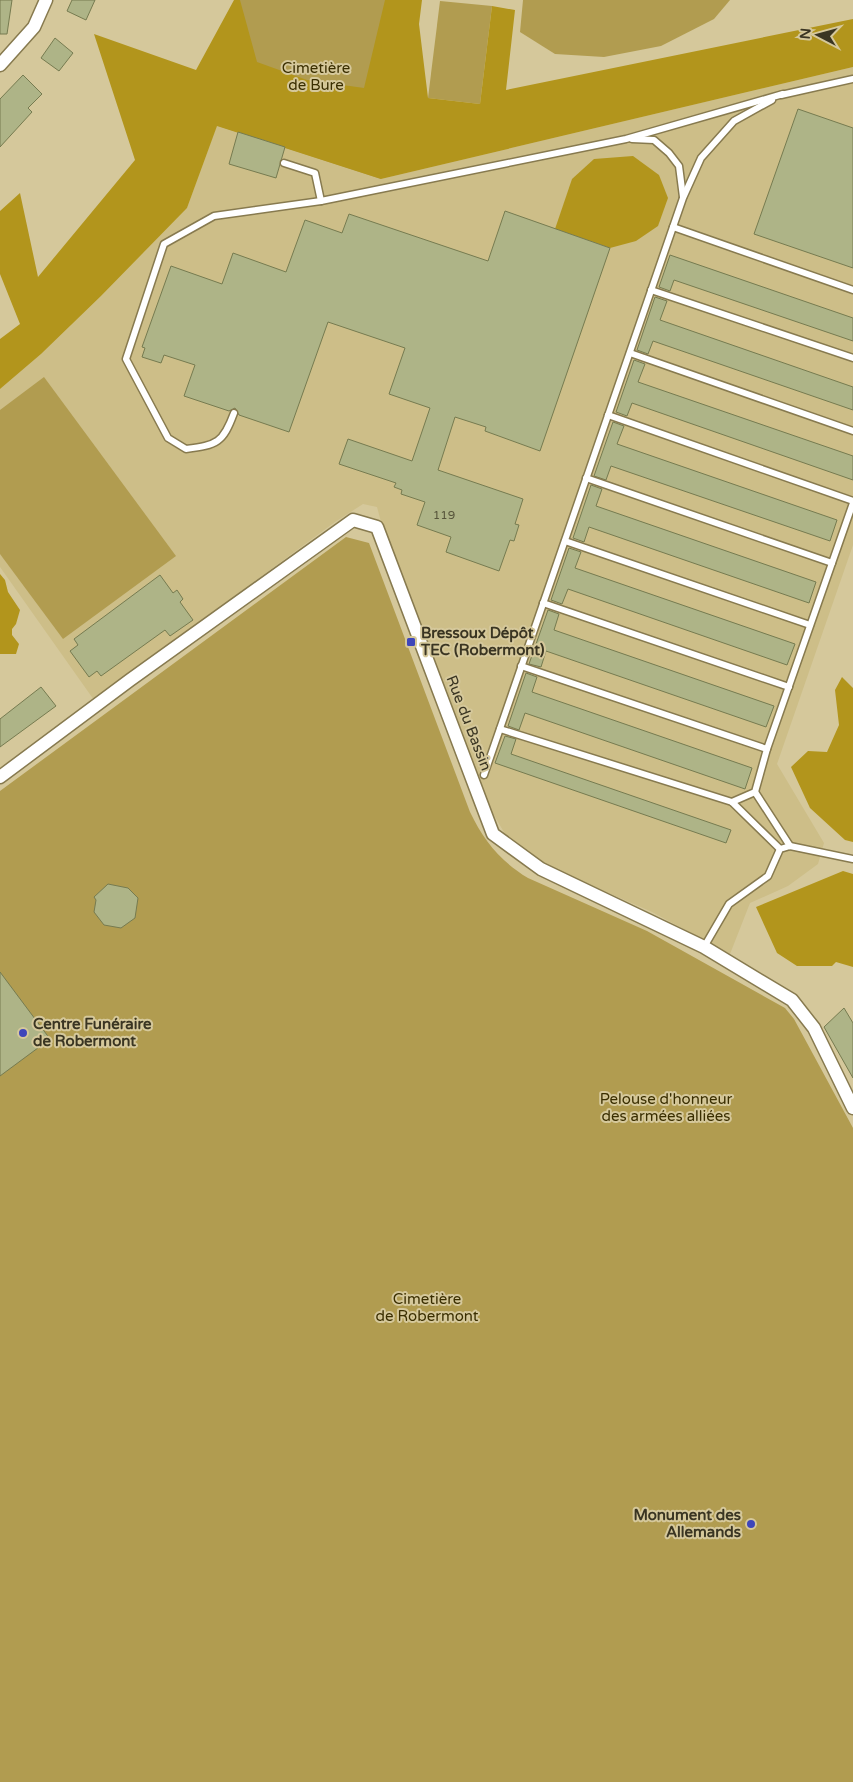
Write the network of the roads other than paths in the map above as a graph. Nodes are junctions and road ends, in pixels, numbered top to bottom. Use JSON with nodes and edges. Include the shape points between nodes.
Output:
{"nodes":[{"id":1,"x":46,"y":0,"type":"edge"},
{"id":2,"x":0,"y":65,"type":"edge"},
{"id":3,"x":853,"y":79,"type":"edge"},
{"id":4,"x":783,"y":94,"type":"junction"},
{"id":5,"x":626,"y":139,"type":"junction"},
{"id":6,"x":284,"y":163,"type":"dead end"},
{"id":7,"x":683,"y":198,"type":"junction"},
{"id":8,"x":321,"y":201,"type":"junction"},
{"id":9,"x":673,"y":227,"type":"junction"},
{"id":10,"x":651,"y":290,"type":"junction"},
{"id":11,"x":853,"y":290,"type":"edge"},
{"id":12,"x":630,"y":353,"type":"junction"},
{"id":13,"x":853,"y":358,"type":"edge"},
{"id":14,"x":234,"y":413,"type":"dead end"},
{"id":15,"x":608,"y":415,"type":"junction"},
{"id":16,"x":853,"y":431,"type":"edge"},
{"id":17,"x":586,"y":478,"type":"junction"},
{"id":18,"x":853,"y":502,"type":"edge"},
{"id":19,"x":565,"y":541,"type":"junction"},
{"id":20,"x":832,"y":563,"type":"junction"},
{"id":21,"x":543,"y":603,"type":"junction"},
{"id":22,"x":810,"y":625,"type":"junction"},
{"id":23,"x":522,"y":666,"type":"junction"},
{"id":24,"x":789,"y":687,"type":"junction"},
{"id":25,"x":500,"y":728,"type":"junction"},
{"id":26,"x":767,"y":749,"type":"junction"},
{"id":27,"x":484,"y":775,"type":"dead end"},
{"id":28,"x":0,"y":777,"type":"edge"},
{"id":29,"x":755,"y":792,"type":"junction"},
{"id":30,"x":732,"y":802,"type":"junction"},
{"id":31,"x":790,"y":846,"type":"junction"},
{"id":32,"x":780,"y":849,"type":"junction"},
{"id":33,"x":853,"y":860,"type":"edge"},
{"id":34,"x":704,"y":947,"type":"junction"},
{"id":35,"x":853,"y":1108,"type":"edge"}],
"edges":[{"from":1,"to":2,"type":"street","via":[[34,28]]},
{"from":3,"to":4,"type":"lane"},
{"from":4,"to":5,"type":"lane"},
{"from":4,"to":7,"type":"lane","via":[[734,121],[701,158]]},
{"from":5,"to":7,"type":"lane","via":[[654,140],[669,153],[679,166]]},
{"from":5,"to":8,"type":"lane"},
{"from":6,"to":8,"type":"lane","via":[[316,173]]},
{"from":7,"to":9,"type":"lane"},
{"from":8,"to":14,"type":"lane","via":[[214,216],[164,244],[126,359],[168,438],[186,449],[209,446],[226,434]]},
{"from":9,"to":10,"type":"lane"},
{"from":9,"to":11,"type":"lane"},
{"from":10,"to":12,"type":"lane"},
{"from":10,"to":13,"type":"lane"},
{"from":12,"to":15,"type":"lane"},
{"from":12,"to":16,"type":"lane"},
{"from":15,"to":17,"type":"lane"},
{"from":15,"to":18,"type":"lane"},
{"from":17,"to":19,"type":"lane"},
{"from":17,"to":20,"type":"lane"},
{"from":18,"to":20,"type":"lane"},
{"from":19,"to":21,"type":"lane"},
{"from":19,"to":22,"type":"lane"},
{"from":20,"to":22,"type":"lane"},
{"from":21,"to":23,"type":"lane"},
{"from":21,"to":24,"type":"lane"},
{"from":22,"to":24,"type":"lane"},
{"from":23,"to":25,"type":"lane"},
{"from":23,"to":26,"type":"lane"},
{"from":24,"to":26,"type":"lane"},
{"from":25,"to":27,"type":"lane"},
{"from":25,"to":30,"type":"lane"},
{"from":26,"to":29,"type":"lane"},
{"from":28,"to":34,"type":"street","name":"Rue du Bassin","via":[[353,520],[377,527],[493,834],[541,869]]},
{"from":29,"to":30,"type":"lane"},
{"from":29,"to":31,"type":"lane"},
{"from":30,"to":32,"type":"lane"},
{"from":31,"to":32,"type":"lane"},
{"from":31,"to":33,"type":"lane"},
{"from":32,"to":34,"type":"lane","via":[[768,876],[729,904]]},
{"from":34,"to":35,"type":"street","name":"Rue du Bassin","via":[[792,1000],[814,1028]]}]}
